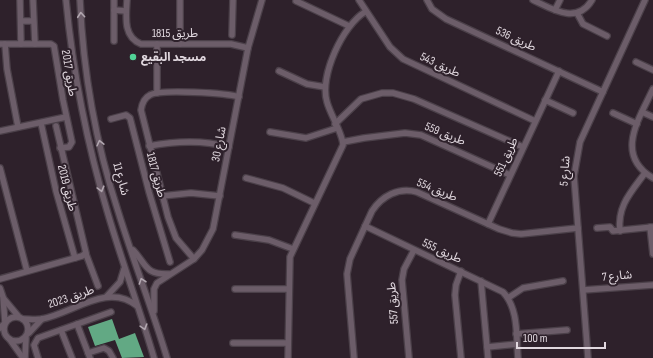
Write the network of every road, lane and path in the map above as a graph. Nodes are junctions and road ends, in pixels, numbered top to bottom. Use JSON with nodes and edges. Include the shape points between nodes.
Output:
{"nodes":[{"id":1,"x":20,"y":0,"type":"edge"},
{"id":2,"x":33,"y":0,"type":"edge"},
{"id":3,"x":66,"y":0,"type":"edge"},
{"id":4,"x":80,"y":0,"type":"edge"},
{"id":5,"x":114,"y":0,"type":"edge"},
{"id":6,"x":127,"y":0,"type":"edge"},
{"id":7,"x":180,"y":0,"type":"edge"},
{"id":8,"x":233,"y":0,"type":"edge"},
{"id":9,"x":262,"y":0,"type":"edge"},
{"id":10,"x":359,"y":0,"type":"edge"},
{"id":11,"x":427,"y":0,"type":"edge"},
{"id":12,"x":533,"y":0,"type":"edge"},
{"id":13,"x":560,"y":0,"type":"edge"},
{"id":14,"x":592,"y":0,"type":"edge"},
{"id":15,"x":645,"y":0,"type":"edge"},
{"id":16,"x":296,"y":1,"type":"dead end"},
{"id":17,"x":114,"y":10,"type":"junction"},
{"id":18,"x":555,"y":10,"type":"junction"},
{"id":19,"x":126,"y":11,"type":"junction"},
{"id":20,"x":365,"y":12,"type":"junction"},
{"id":21,"x":577,"y":13,"type":"junction"},
{"id":22,"x":21,"y":21,"type":"junction"},
{"id":23,"x":33,"y":21,"type":"junction"},
{"id":24,"x":349,"y":26,"type":"junction"},
{"id":25,"x":232,"y":35,"type":"dead end"},
{"id":26,"x":607,"y":36,"type":"dead end"},
{"id":27,"x":114,"y":41,"type":"dead end"},
{"id":28,"x":3,"y":44,"type":"edge"},
{"id":29,"x":21,"y":44,"type":"junction"},
{"id":30,"x":35,"y":44,"type":"junction"},
{"id":31,"x":157,"y":44,"type":"junction"},
{"id":32,"x":180,"y":44,"type":"junction"},
{"id":33,"x":248,"y":48,"type":"junction"},
{"id":34,"x":636,"y":62,"type":"dead end"},
{"id":35,"x":653,"y":70,"type":"edge"},
{"id":36,"x":279,"y":71,"type":"dead end"},
{"id":37,"x":559,"y":71,"type":"junction"},
{"id":38,"x":325,"y":87,"type":"junction"},
{"id":39,"x":653,"y":90,"type":"edge"},
{"id":40,"x":603,"y":92,"type":"junction"},
{"id":41,"x":157,"y":93,"type":"junction"},
{"id":42,"x":238,"y":97,"type":"junction"},
{"id":43,"x":545,"y":100,"type":"junction"},
{"id":44,"x":642,"y":112,"type":"junction"},
{"id":45,"x":573,"y":113,"type":"dead end"},
{"id":46,"x":613,"y":113,"type":"dead end"},
{"id":47,"x":66,"y":117,"type":"junction"},
{"id":48,"x":653,"y":117,"type":"edge"},
{"id":49,"x":111,"y":119,"type":"dead end"},
{"id":50,"x":535,"y":121,"type":"junction"},
{"id":51,"x":41,"y":123,"type":"junction"},
{"id":52,"x":637,"y":124,"type":"junction"},
{"id":53,"x":56,"y":126,"type":"dead end"},
{"id":54,"x":336,"y":126,"type":"junction"},
{"id":55,"x":18,"y":127,"type":"junction"},
{"id":56,"x":0,"y":131,"type":"edge"},
{"id":57,"x":146,"y":131,"type":"junction"},
{"id":58,"x":270,"y":132,"type":"dead end"},
{"id":59,"x":134,"y":133,"type":"junction"},
{"id":60,"x":343,"y":142,"type":"junction"},
{"id":61,"x":149,"y":146,"type":"junction"},
{"id":62,"x":229,"y":147,"type":"junction"},
{"id":63,"x":523,"y":147,"type":"junction"},
{"id":64,"x":60,"y":148,"type":"junction"},
{"id":65,"x":0,"y":168,"type":"edge"},
{"id":66,"x":645,"y":173,"type":"junction"},
{"id":67,"x":510,"y":175,"type":"junction"},
{"id":68,"x":246,"y":178,"type":"dead end"},
{"id":69,"x":653,"y":178,"type":"edge"},
{"id":70,"x":162,"y":196,"type":"junction"},
{"id":71,"x":220,"y":196,"type":"junction"},
{"id":72,"x":314,"y":203,"type":"junction"},
{"id":73,"x":168,"y":217,"type":"junction"},
{"id":74,"x":157,"y":222,"type":"junction"},
{"id":75,"x":488,"y":224,"type":"junction"},
{"id":76,"x":365,"y":226,"type":"junction"},
{"id":77,"x":652,"y":227,"type":"edge"},
{"id":78,"x":578,"y":228,"type":"junction"},
{"id":79,"x":597,"y":228,"type":"dead end"},
{"id":80,"x":620,"y":230,"type":"junction"},
{"id":81,"x":235,"y":235,"type":"dead end"},
{"id":82,"x":131,"y":248,"type":"junction"},
{"id":83,"x":292,"y":249,"type":"junction"},
{"id":84,"x":414,"y":250,"type":"junction"},
{"id":85,"x":653,"y":254,"type":"edge"},
{"id":86,"x":84,"y":255,"type":"junction"},
{"id":87,"x":75,"y":258,"type":"junction"},
{"id":88,"x":194,"y":258,"type":"junction"},
{"id":89,"x":170,"y":262,"type":"dead end"},
{"id":90,"x":124,"y":267,"type":"junction"},
{"id":91,"x":27,"y":271,"type":"junction"},
{"id":92,"x":461,"y":271,"type":"junction"},
{"id":93,"x":170,"y":274,"type":"junction"},
{"id":94,"x":0,"y":279,"type":"edge"},
{"id":95,"x":481,"y":281,"type":"junction"},
{"id":96,"x":563,"y":281,"type":"dead end"},
{"id":97,"x":653,"y":285,"type":"edge"},
{"id":98,"x":98,"y":286,"type":"dead end"},
{"id":99,"x":0,"y":288,"type":"edge"},
{"id":100,"x":235,"y":289,"type":"dead end"},
{"id":101,"x":288,"y":289,"type":"junction"},
{"id":102,"x":583,"y":290,"type":"junction"},
{"id":103,"x":107,"y":296,"type":"junction"},
{"id":104,"x":3,"y":297,"type":"junction"},
{"id":105,"x":508,"y":298,"type":"junction"},
{"id":106,"x":137,"y":307,"type":"junction"},
{"id":107,"x":111,"y":312,"type":"dead end"},
{"id":108,"x":153,"y":314,"type":"junction"},
{"id":109,"x":21,"y":318,"type":"junction"},
{"id":110,"x":42,"y":318,"type":"junction"},
{"id":111,"x":5,"y":323,"type":"junction"},
{"id":112,"x":77,"y":324,"type":"junction"},
{"id":113,"x":0,"y":328,"type":"edge"},
{"id":114,"x":61,"y":330,"type":"junction"},
{"id":115,"x":567,"y":330,"type":"dead end"},
{"id":116,"x":516,"y":334,"type":"junction"},
{"id":117,"x":0,"y":336,"type":"edge"},
{"id":118,"x":27,"y":336,"type":"junction"},
{"id":119,"x":8,"y":339,"type":"junction"},
{"id":120,"x":233,"y":343,"type":"dead end"},
{"id":121,"x":288,"y":343,"type":"junction"},
{"id":122,"x":517,"y":344,"type":"junction"},
{"id":123,"x":487,"y":347,"type":"junction"},
{"id":124,"x":89,"y":355,"type":"edge"},
{"id":125,"x":24,"y":358,"type":"edge"},
{"id":126,"x":38,"y":358,"type":"edge"},
{"id":127,"x":72,"y":358,"type":"edge"},
{"id":128,"x":112,"y":358,"type":"edge"},
{"id":129,"x":154,"y":358,"type":"edge"},
{"id":130,"x":167,"y":358,"type":"edge"},
{"id":131,"x":288,"y":358,"type":"edge"},
{"id":132,"x":354,"y":358,"type":"edge"},
{"id":133,"x":409,"y":358,"type":"edge"},
{"id":134,"x":461,"y":358,"type":"edge"},
{"id":135,"x":488,"y":358,"type":"edge"},
{"id":136,"x":518,"y":358,"type":"edge"},
{"id":137,"x":588,"y":358,"type":"edge"}],
"edges":[{"from":1,"to":22,"type":"street"},
{"from":2,"to":23,"type":"street"},
{"from":3,"to":90,"type":"street","name":"شارع 11","one_way":true,"via":[[75,76],[108,213]]},
{"from":82,"to":4,"type":"street","name":"شارع 11","one_way":true,"via":[[118,211],[100,140],[88,75]]},
{"from":5,"to":17,"type":"street"},
{"from":6,"to":19,"type":"street","name":"طريق 1815"},
{"from":7,"to":32,"type":"street"},
{"from":8,"to":25,"type":"street"},
{"from":9,"to":33,"type":"street","name":"شارع 30"},
{"from":10,"to":20,"type":"street","name":"طريق 543"},
{"from":11,"to":37,"type":"street","name":"طريق 536","via":[[432,9],[446,19]]},
{"from":12,"to":18,"type":"street"},
{"from":13,"to":18,"type":"street"},
{"from":14,"to":21,"type":"street","via":[[587,7]]},
{"from":15,"to":40,"type":"street","name":"شارع 5"},
{"from":16,"to":24,"type":"street"},
{"from":17,"to":19,"type":"street"},
{"from":17,"to":27,"type":"street"},
{"from":18,"to":21,"type":"street","via":[[566,14]]},
{"from":19,"to":31,"type":"street","name":"طريق 1815","via":[[128,31],[133,41]]},
{"from":20,"to":24,"type":"street"},
{"from":20,"to":50,"type":"street","name":"طريق 543","via":[[390,47],[403,59]]},
{"from":21,"to":26,"type":"street","via":[[583,24]]},
{"from":22,"to":23,"type":"street"},
{"from":22,"to":29,"type":"street"},
{"from":23,"to":30,"type":"street"},
{"from":24,"to":38,"type":"street","via":[[330,66]]},
{"from":28,"to":29,"type":"street","name":"طريق 2017"},
{"from":28,"to":55,"type":"street"},
{"from":29,"to":30,"type":"street","name":"طريق 2017"},
{"from":30,"to":47,"type":"street","name":"طريق 2017","via":[[51,44],[55,47]]},
{"from":31,"to":32,"type":"street","name":"طريق 1815"},
{"from":31,"to":41,"type":"street"},
{"from":32,"to":33,"type":"street","name":"طريق 1815","via":[[231,44]]},
{"from":33,"to":42,"type":"street","name":"شارع 30"},
{"from":34,"to":35,"type":"street"},
{"from":36,"to":38,"type":"street","via":[[307,84]]},
{"from":37,"to":40,"type":"street","name":"طريق 536"},
{"from":37,"to":43,"type":"street","name":"طريق 551"},
{"from":38,"to":54,"type":"street","via":[[326,101]]},
{"from":39,"to":44,"type":"street"},
{"from":40,"to":78,"type":"street","name":"شارع 5","via":[[580,142],[576,158],[574,176]]},
{"from":41,"to":42,"type":"street","via":[[224,93]]},
{"from":41,"to":57,"type":"street","name":"طريق 1817","via":[[145,98],[142,103],[140,110]]},
{"from":42,"to":62,"type":"street","name":"شارع 30"},
{"from":43,"to":45,"type":"street"},
{"from":43,"to":50,"type":"street","name":"طريق 551"},
{"from":44,"to":48,"type":"street"},
{"from":44,"to":52,"type":"street"},
{"from":46,"to":52,"type":"street"},
{"from":47,"to":51,"type":"street"},
{"from":47,"to":64,"type":"street","name":"طريق 2017","via":[[72,142],[69,147]]},
{"from":49,"to":59,"type":"street","name":"طريق 1817","via":[[128,115]]},
{"from":50,"to":63,"type":"street","name":"طريق 551"},
{"from":51,"to":55,"type":"street"},
{"from":51,"to":87,"type":"street","name":"طريق 2019","via":[[56,191]]},
{"from":52,"to":66,"type":"street","via":[[633,135],[632,152]]},
{"from":53,"to":64,"type":"street"},
{"from":54,"to":58,"type":"street","via":[[306,138]]},
{"from":54,"to":60,"type":"street"},
{"from":54,"to":63,"type":"street","via":[[361,99],[382,93],[393,93],[414,99]]},
{"from":55,"to":56,"type":"street"},
{"from":57,"to":59,"type":"street"},
{"from":57,"to":61,"type":"street","name":"طريق 1817"},
{"from":59,"to":74,"type":"street","name":"طريق 1817"},
{"from":60,"to":67,"type":"street","name":"طريق 559","via":[[405,133],[421,135]]},
{"from":60,"to":72,"type":"street"},
{"from":61,"to":62,"type":"street","name":"طريق 1817","via":[[202,143]]},
{"from":61,"to":70,"type":"street","name":"طريق 1817"},
{"from":62,"to":71,"type":"street","name":"شارع 30"},
{"from":63,"to":67,"type":"street","name":"طريق 551"},
{"from":64,"to":86,"type":"street"},
{"from":65,"to":91,"type":"street"},
{"from":66,"to":69,"type":"street"},
{"from":66,"to":80,"type":"street","via":[[623,203],[619,216]]},
{"from":67,"to":75,"type":"street","name":"طريق 551"},
{"from":68,"to":72,"type":"street","via":[[283,188]]},
{"from":70,"to":71,"type":"street","name":"طريق 1817","via":[[191,193]]},
{"from":70,"to":73,"type":"street","name":"طريق 1817"},
{"from":71,"to":88,"type":"street","name":"شارع 30","via":[[213,229],[202,250]]},
{"from":72,"to":83,"type":"street"},
{"from":73,"to":74,"type":"street"},
{"from":73,"to":88,"type":"street","name":"طريق 1817","via":[[176,238]]},
{"from":74,"to":89,"type":"street","name":"طريق 1817"},
{"from":75,"to":76,"type":"street","name":"طريق 554","via":[[411,190],[396,192],[381,200]]},
{"from":75,"to":78,"type":"street","name":"طريق 554","via":[[512,233]]},
{"from":76,"to":84,"type":"street","name":"طريق 555"},
{"from":76,"to":132,"type":"street","name":"طريق 554","via":[[350,259],[347,274]]},
{"from":77,"to":80,"type":"street"},
{"from":77,"to":85,"type":"street"},
{"from":78,"to":102,"type":"street","name":"شارع 5"},
{"from":79,"to":80,"type":"street","via":[[610,227],[613,231]]},
{"from":81,"to":83,"type":"street","via":[[269,240]]},
{"from":82,"to":93,"type":"street","via":[[151,272]]},
{"from":108,"to":82,"type":"street","name":"شارع 11","one_way":true},
{"from":83,"to":101,"type":"street","via":[[288,265]]},
{"from":84,"to":92,"type":"street","name":"طريق 555"},
{"from":84,"to":133,"type":"street","name":"طريق 557","via":[[404,269],[402,280]]},
{"from":86,"to":87,"type":"street"},
{"from":86,"to":98,"type":"street"},
{"from":87,"to":91,"type":"street"},
{"from":88,"to":93,"type":"street","name":"شارع 30"},
{"from":90,"to":103,"type":"street","name":"طريق 2023","via":[[120,282]]},
{"from":90,"to":106,"type":"street","name":"شارع 11"},
{"from":91,"to":94,"type":"street"},
{"from":92,"to":95,"type":"street","name":"طريق 555"},
{"from":92,"to":134,"type":"street","via":[[455,294]]},
{"from":93,"to":108,"type":"street","name":"شارع 30","via":[[155,286]]},
{"from":95,"to":105,"type":"street","name":"طريق 555","via":[[497,288]]},
{"from":95,"to":123,"type":"street"},
{"from":96,"to":105,"type":"street","via":[[523,288]]},
{"from":97,"to":102,"type":"street","name":"شارع 7"},
{"from":99,"to":104,"type":"street"},
{"from":100,"to":101,"type":"street"},
{"from":101,"to":121,"type":"street"},
{"from":102,"to":137,"type":"street","name":"شارع 5"},
{"from":103,"to":106,"type":"street","name":"طريق 2023","via":[[121,298]]},
{"from":103,"to":110,"type":"street","name":"طريق 2023"},
{"from":104,"to":109,"type":"street"},
{"from":104,"to":111,"type":"street"},
{"from":105,"to":116,"type":"street","via":[[514,312]]},
{"from":106,"to":129,"type":"street","name":"شارع 11","one_way":true},
{"from":107,"to":112,"type":"street"},
{"from":108,"to":130,"type":"street","name":"شارع 11"},
{"from":109,"to":110,"type":"street","name":"طريق 2023"},
{"from":109,"to":111,"type":"street","via":[[13,317]]},
{"from":109,"to":118,"type":"street","via":[[28,326]]},
{"from":110,"to":118,"type":"street","name":"طريق 2023"},
{"from":111,"to":113,"type":"street"},
{"from":111,"to":119,"type":"street","via":[[4,331]]},
{"from":112,"to":114,"type":"street"},
{"from":112,"to":124,"type":"street"},
{"from":114,"to":126,"type":"street","via":[[36,340],[34,348]]},
{"from":114,"to":127,"type":"street"},
{"from":115,"to":116,"type":"street"},
{"from":116,"to":122,"type":"street"},
{"from":117,"to":119,"type":"street"},
{"from":118,"to":119,"type":"street","via":[[18,342]]},
{"from":118,"to":125,"type":"street"},
{"from":119,"to":125,"type":"street"},
{"from":120,"to":121,"type":"street"},
{"from":121,"to":131,"type":"street"},
{"from":122,"to":123,"type":"street"},
{"from":122,"to":136,"type":"street"},
{"from":123,"to":135,"type":"street"},
{"from":124,"to":128,"type":"street","via":[[104,348],[109,351]]}]}
